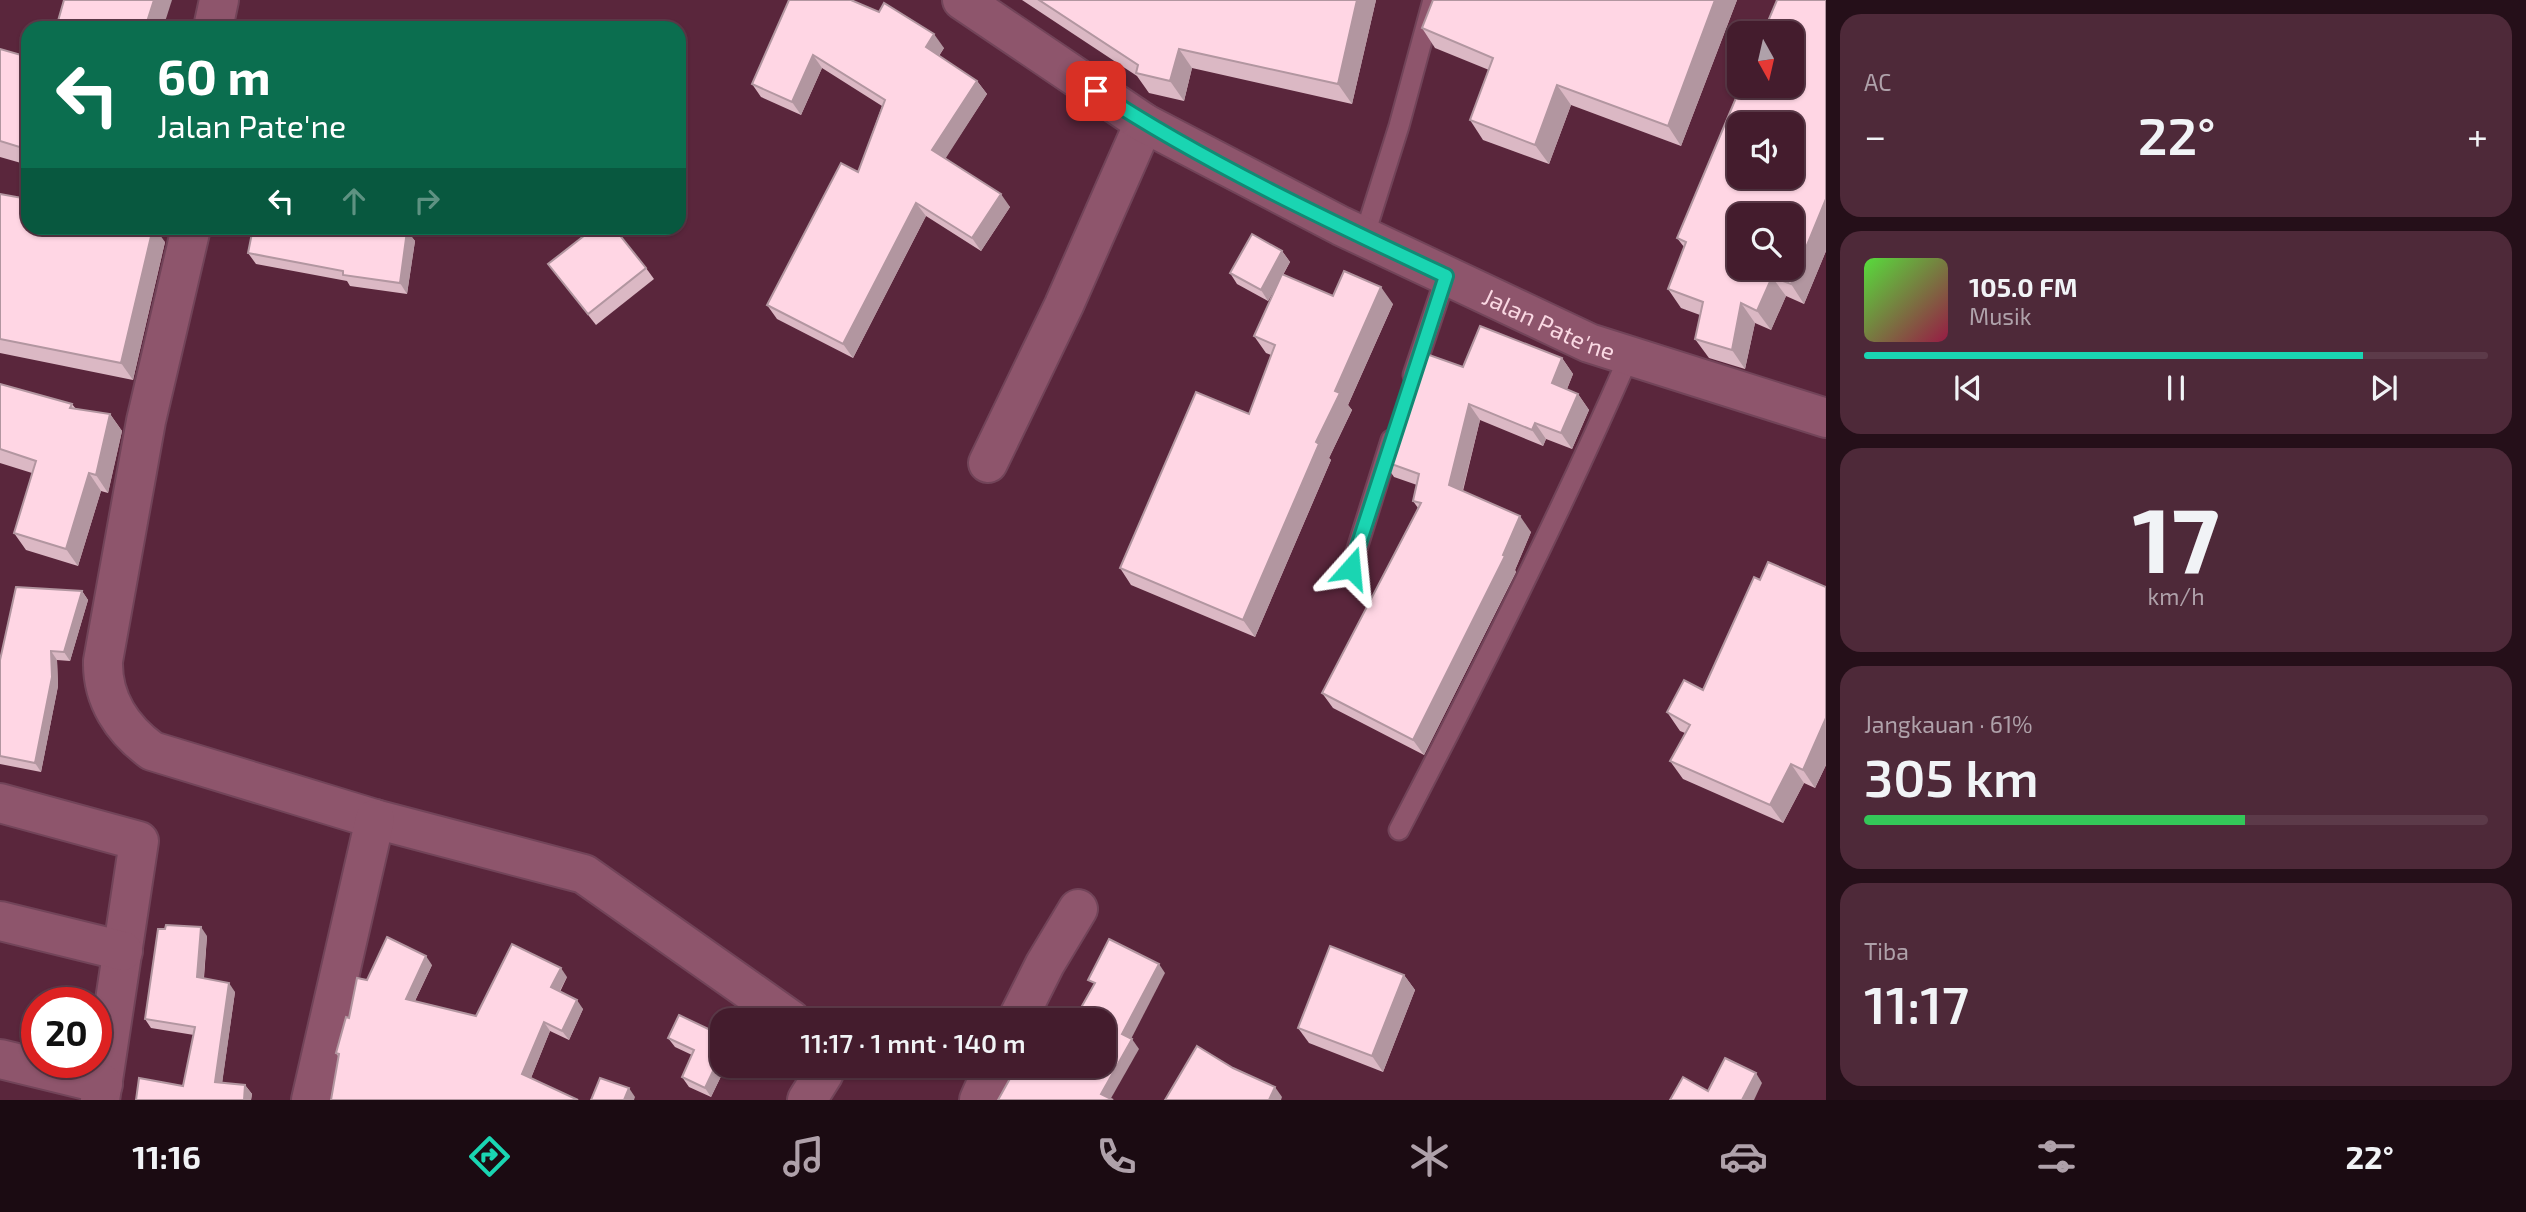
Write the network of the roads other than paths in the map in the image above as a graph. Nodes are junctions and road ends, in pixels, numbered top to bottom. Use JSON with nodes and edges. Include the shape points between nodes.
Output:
{"nodes":[{"id":1,"x":219,"y":0,"type":"edge"},
{"id":2,"x":962,"y":0,"type":"edge"},
{"id":3,"x":1433,"y":0,"type":"edge"},
{"id":4,"x":214,"y":21,"type":"edge"},
{"id":5,"x":1144,"y":123,"type":"junction"},
{"id":6,"x":189,"y":235,"type":"edge"},
{"id":7,"x":1364,"y":237,"type":"junction"},
{"id":8,"x":1446,"y":276,"type":"junction"},
{"id":9,"x":1629,"y":356,"type":"junction"},
{"id":10,"x":1408,"y":389,"type":"edge"},
{"id":11,"x":1826,"y":418,"type":"edge"},
{"id":12,"x":1396,"y":427,"type":"edge"},
{"id":13,"x":988,"y":463,"type":"dead end"},
{"id":14,"x":1351,"y":568,"type":"dead end"},
{"id":15,"x":0,"y":803,"type":"edge"},
{"id":16,"x":375,"y":819,"type":"junction"},
{"id":17,"x":1399,"y":830,"type":"dead end"},
{"id":18,"x":1078,"y":909,"type":"dead end"},
{"id":19,"x":0,"y":920,"type":"edge"},
{"id":20,"x":123,"y":951,"type":"junction"},
{"id":21,"x":774,"y":1008,"type":"edge"},
{"id":22,"x":1023,"y":1008,"type":"edge"},
{"id":23,"x":0,"y":1059,"type":"edge"},
{"id":24,"x":821,"y":1078,"type":"edge"},
{"id":25,"x":989,"y":1078,"type":"edge"},
{"id":26,"x":101,"y":1092,"type":"edge"},
{"id":27,"x":311,"y":1100,"type":"edge"},
{"id":28,"x":807,"y":1100,"type":"edge"},
{"id":29,"x":979,"y":1100,"type":"edge"}],
"edges":[{"from":1,"to":4,"type":"street"},
{"from":2,"to":5,"type":"street","name":"Jalan Pate'ne"},
{"from":3,"to":7,"type":"lane"},
{"from":5,"to":7,"type":"street","name":"Jalan Pate'ne"},
{"from":5,"to":13,"type":"street"},
{"from":6,"to":16,"type":"street","via":[[146,421],[103,661],[104,684],[116,716],[152,751]]},
{"from":7,"to":8,"type":"street","name":"Jalan Pate'ne"},
{"from":8,"to":9,"type":"street","name":"Jalan Pate'ne","via":[[1589,343]]},
{"from":8,"to":10,"type":"lane"},
{"from":9,"to":11,"type":"street","name":"Jalan Pate'ne"},
{"from":9,"to":17,"type":"lane","via":[[1577,475]]},
{"from":12,"to":14,"type":"lane"},
{"from":15,"to":20,"type":"street","via":[[139,841]]},
{"from":16,"to":21,"type":"street","via":[[584,874]]},
{"from":16,"to":27,"type":"street"},
{"from":18,"to":22,"type":"street"},
{"from":19,"to":20,"type":"street"},
{"from":20,"to":26,"type":"street"},
{"from":23,"to":26,"type":"street"},
{"from":24,"to":28,"type":"street"},
{"from":25,"to":29,"type":"street"}]}
